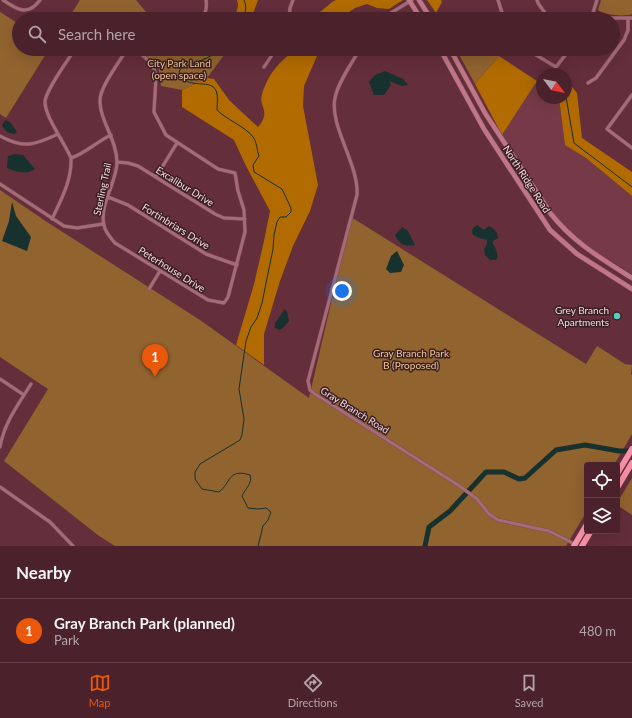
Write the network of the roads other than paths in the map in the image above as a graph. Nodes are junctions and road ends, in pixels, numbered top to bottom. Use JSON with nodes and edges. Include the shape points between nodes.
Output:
{"nodes":[{"id":1,"x":2,"y":0,"type":"edge"},
{"id":2,"x":40,"y":0,"type":"edge"},
{"id":3,"x":206,"y":0,"type":"edge"},
{"id":4,"x":293,"y":0,"type":"edge"},
{"id":5,"x":410,"y":0,"type":"edge"},
{"id":6,"x":418,"y":0,"type":"edge"},
{"id":7,"x":498,"y":0,"type":"edge"},
{"id":8,"x":537,"y":0,"type":"edge"},
{"id":9,"x":597,"y":0,"type":"edge"},
{"id":10,"x":205,"y":12,"type":"edge"},
{"id":11,"x":290,"y":12,"type":"edge"},
{"id":12,"x":392,"y":12,"type":"edge"},
{"id":13,"x":417,"y":12,"type":"edge"},
{"id":14,"x":427,"y":12,"type":"edge"},
{"id":15,"x":502,"y":12,"type":"edge"},
{"id":16,"x":544,"y":12,"type":"edge"},
{"id":17,"x":594,"y":12,"type":"edge"},
{"id":18,"x":620,"y":18,"type":"edge"},
{"id":19,"x":630,"y":18,"type":"edge"},
{"id":20,"x":620,"y":45,"type":"edge"},
{"id":21,"x":71,"y":56,"type":"edge"},
{"id":22,"x":124,"y":56,"type":"edge"},
{"id":23,"x":143,"y":56,"type":"edge"},
{"id":24,"x":271,"y":56,"type":"edge"},
{"id":25,"x":356,"y":56,"type":"edge"},
{"id":26,"x":444,"y":56,"type":"edge"},
{"id":27,"x":454,"y":56,"type":"edge"},
{"id":28,"x":538,"y":56,"type":"edge"},
{"id":29,"x":565,"y":56,"type":"edge"},
{"id":30,"x":612,"y":56,"type":"edge"},
{"id":31,"x":264,"y":67,"type":"dead end"},
{"id":32,"x":588,"y":83,"type":"dead end"},
{"id":33,"x":632,"y":95,"type":"edge"},
{"id":34,"x":58,"y":134,"type":"junction"},
{"id":35,"x":111,"y":135,"type":"junction"},
{"id":36,"x":0,"y":136,"type":"edge"},
{"id":37,"x":177,"y":142,"type":"junction"},
{"id":38,"x":632,"y":148,"type":"edge"},
{"id":39,"x":71,"y":158,"type":"junction"},
{"id":40,"x":117,"y":162,"type":"junction"},
{"id":41,"x":156,"y":177,"type":"junction"},
{"id":42,"x":0,"y":184,"type":"edge"},
{"id":43,"x":108,"y":197,"type":"junction"},
{"id":44,"x":52,"y":219,"type":"junction"},
{"id":45,"x":245,"y":219,"type":"junction"},
{"id":46,"x":104,"y":224,"type":"junction"},
{"id":47,"x":571,"y":236,"type":"junction"},
{"id":48,"x":115,"y":243,"type":"joint"},
{"id":49,"x":564,"y":243,"type":"junction"},
{"id":50,"x":237,"y":265,"type":"junction"},
{"id":51,"x":160,"y":271,"type":"junction"},
{"id":52,"x":632,"y":278,"type":"edge"},
{"id":53,"x":149,"y":289,"type":"dead end"},
{"id":54,"x":632,"y":289,"type":"edge"},
{"id":55,"x":0,"y":379,"type":"edge"},
{"id":56,"x":31,"y":384,"type":"dead end"},
{"id":57,"x":24,"y":395,"type":"junction"},
{"id":58,"x":1,"y":436,"type":"edge"},
{"id":59,"x":0,"y":447,"type":"edge"},
{"id":60,"x":632,"y":449,"type":"edge"},
{"id":61,"x":632,"y":463,"type":"edge"},
{"id":62,"x":620,"y":469,"type":"edge"},
{"id":63,"x":620,"y":483,"type":"edge"},
{"id":64,"x":0,"y":487,"type":"edge"},
{"id":65,"x":584,"y":530,"type":"edge"},
{"id":66,"x":589,"y":534,"type":"edge"},
{"id":67,"x":73,"y":546,"type":"edge"},
{"id":68,"x":575,"y":546,"type":"edge"},
{"id":69,"x":582,"y":546,"type":"edge"}],
"edges":[{"from":1,"to":2,"type":"street","via":[[18,9],[28,10],[36,6]]},
{"from":3,"to":10,"type":"street"},
{"from":4,"to":11,"type":"street"},
{"from":5,"to":12,"type":"street"},
{"from":5,"to":13,"type":"main road"},
{"from":6,"to":14,"type":"main road"},
{"from":7,"to":15,"type":"street"},
{"from":8,"to":16,"type":"street"},
{"from":9,"to":17,"type":"street"},
{"from":18,"to":19,"type":"street"},
{"from":19,"to":20,"type":"street","via":[[628,30]]},
{"from":21,"to":34,"type":"street","via":[[48,92],[45,102]]},
{"from":22,"to":35,"type":"street","name":"Sterling Trail","via":[[103,88],[100,99],[100,108]]},
{"from":23,"to":37,"type":"street","via":[[153,66],[156,76],[154,112],[166,135]]},
{"from":24,"to":31,"type":"street"},
{"from":25,"to":68,"type":"street","name":"Gray Branch Road","via":[[339,85],[334,103],[335,116],[357,182],[357,195],[308,381],[309,387],[315,394],[458,485],[498,520],[549,531]]},
{"from":26,"to":49,"type":"main road","name":"North Ridge Road","via":[[484,129],[550,230]]},
{"from":27,"to":47,"type":"main road","name":"North Ridge Road","via":[[484,113],[551,214]]},
{"from":28,"to":29,"type":"street","via":[[556,67]]},
{"from":30,"to":32,"type":"street","via":[[596,78]]},
{"from":33,"to":38,"type":"street","via":[[606,129]]},
{"from":34,"to":36,"type":"street","via":[[38,143],[18,144]]},
{"from":34,"to":39,"type":"street"},
{"from":35,"to":39,"type":"street"},
{"from":35,"to":40,"type":"street","name":"Sterling Trail"},
{"from":37,"to":41,"type":"street"},
{"from":37,"to":45,"type":"street","via":[[218,169],[235,173]]},
{"from":39,"to":44,"type":"street","via":[[68,182]]},
{"from":40,"to":41,"type":"street","name":"Excalibur Drive","via":[[138,166]]},
{"from":40,"to":43,"type":"street","name":"Sterling Trail"},
{"from":41,"to":45,"type":"street","name":"Excalibur Drive","via":[[215,214],[224,218]]},
{"from":42,"to":44,"type":"street"},
{"from":43,"to":46,"type":"street","name":"Sterling Trail"},
{"from":43,"to":50,"type":"street","name":"Fortinbriars Drive","via":[[128,205],[206,254]]},
{"from":44,"to":46,"type":"street","via":[[71,228]]},
{"from":45,"to":50,"type":"street","via":[[245,232]]},
{"from":46,"to":48,"type":"street","name":"Sterling Trail"},
{"from":47,"to":49,"type":"main road"},
{"from":47,"to":52,"type":"main road","name":"North Ridge Road"},
{"from":48,"to":51,"type":"street","name":"Peterhouse Drive"},
{"from":49,"to":54,"type":"main road","name":"North Ridge Road"},
{"from":50,"to":51,"type":"street","name":"Peterhouse Drive","via":[[224,303],[208,300]]},
{"from":51,"to":53,"type":"street"},
{"from":55,"to":57,"type":"street"},
{"from":56,"to":57,"type":"street"},
{"from":57,"to":58,"type":"street"},
{"from":58,"to":59,"type":"street"},
{"from":60,"to":62,"type":"highway"},
{"from":61,"to":63,"type":"highway"},
{"from":64,"to":67,"type":"street","via":[[50,522]]},
{"from":65,"to":68,"type":"highway"},
{"from":66,"to":69,"type":"highway"}]}
